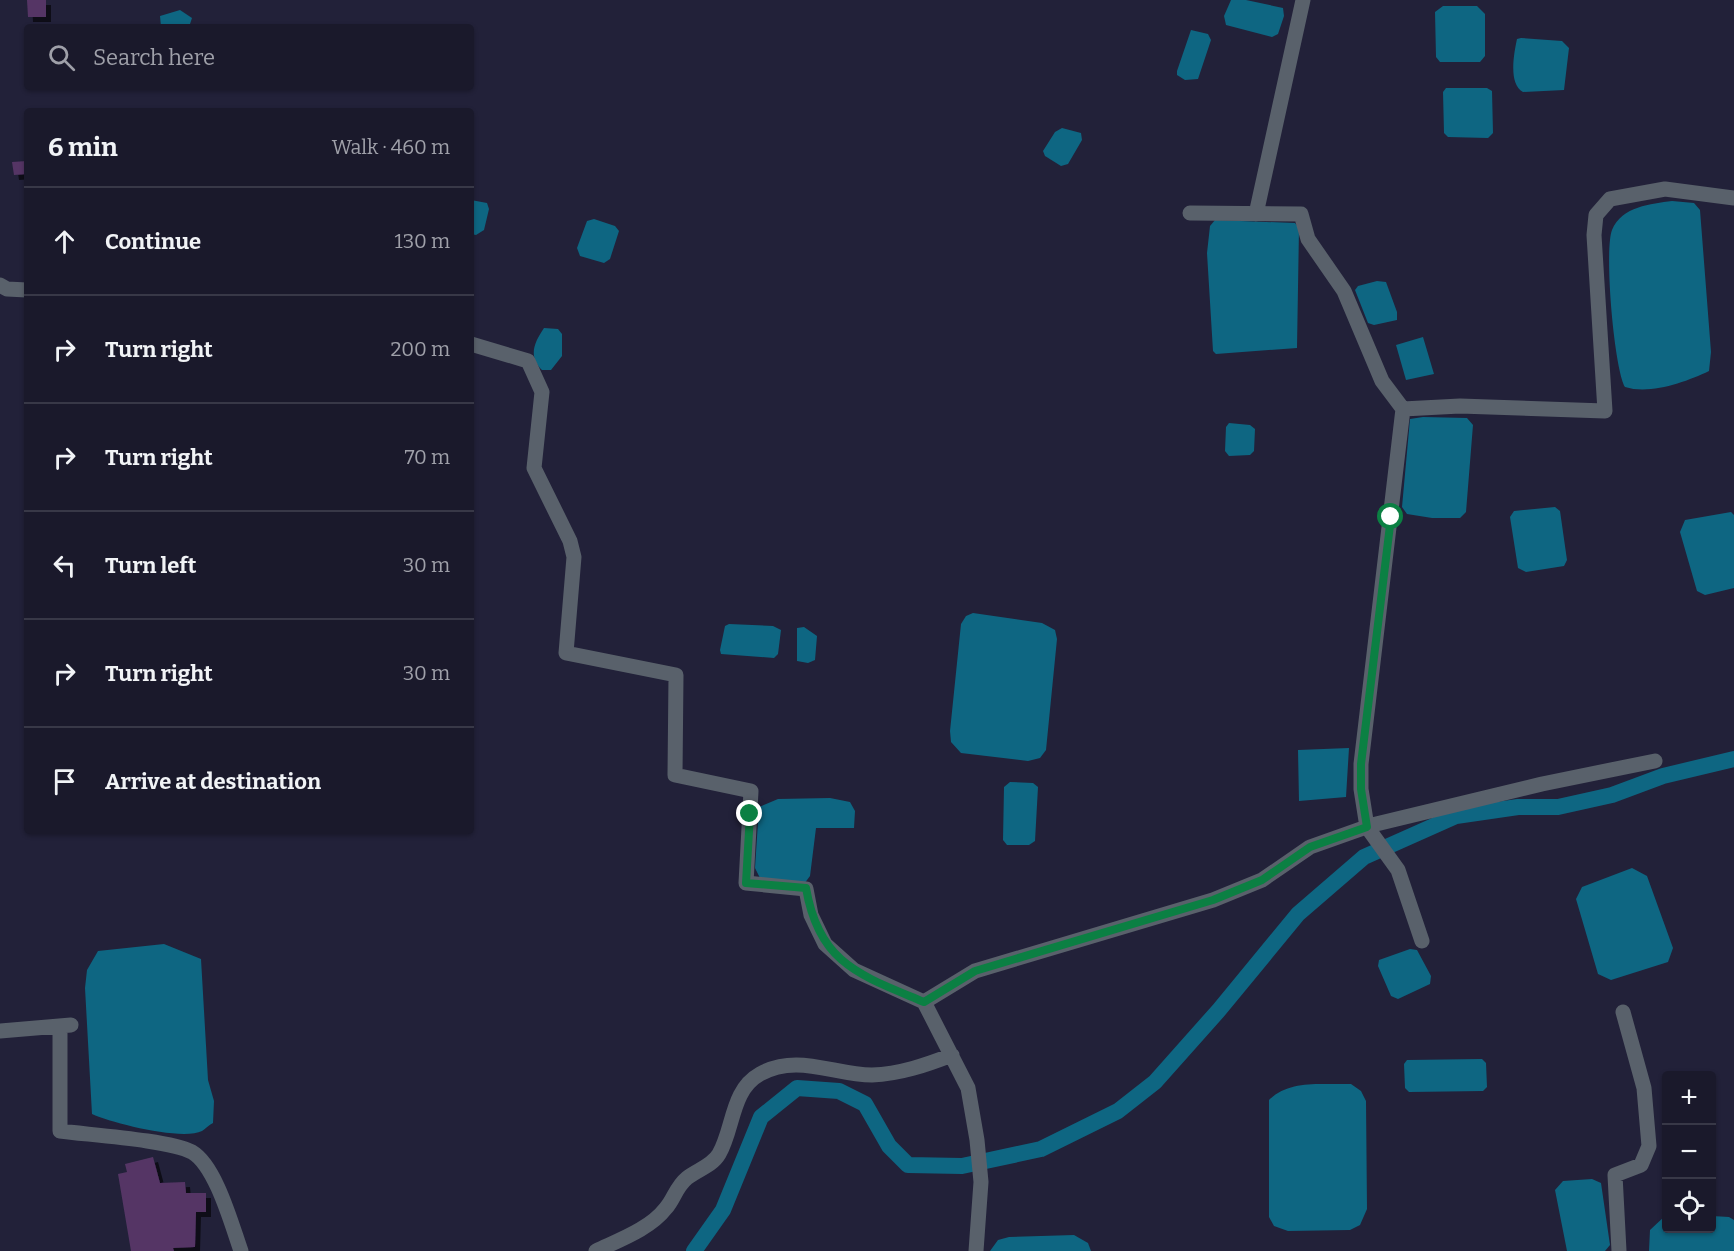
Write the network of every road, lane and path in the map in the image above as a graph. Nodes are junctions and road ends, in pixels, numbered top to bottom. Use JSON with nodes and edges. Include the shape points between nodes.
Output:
{"nodes":[{"id":1,"x":1303,"y":0,"type":"edge"},
{"id":2,"x":1734,"y":198,"type":"edge"},
{"id":3,"x":1190,"y":213,"type":"dead end"},
{"id":4,"x":1256,"y":214,"type":"junction"},
{"id":5,"x":0,"y":285,"type":"edge"},
{"id":6,"x":24,"y":290,"type":"edge"},
{"id":7,"x":474,"y":345,"type":"edge"},
{"id":8,"x":1403,"y":409,"type":"junction"},
{"id":9,"x":1655,"y":761,"type":"dead end"},
{"id":10,"x":1370,"y":832,"type":"junction"},
{"id":11,"x":1422,"y":941,"type":"dead end"},
{"id":12,"x":924,"y":1002,"type":"junction"},
{"id":13,"x":1623,"y":1012,"type":"dead end"},
{"id":14,"x":0,"y":1032,"type":"edge"},
{"id":15,"x":952,"y":1055,"type":"junction"},
{"id":16,"x":241,"y":1251,"type":"edge"},
{"id":17,"x":596,"y":1251,"type":"edge"},
{"id":18,"x":976,"y":1251,"type":"edge"},
{"id":19,"x":1619,"y":1251,"type":"edge"}],
"edges":[{"from":1,"to":4,"type":"street"},
{"from":2,"to":8,"type":"street","via":[[1665,189],[1610,199],[1596,215],[1605,411],[1460,406]]},
{"from":3,"to":4,"type":"street"},
{"from":4,"to":8,"type":"street","via":[[1300,214],[1308,239],[1344,291],[1382,381]]},
{"from":5,"to":6,"type":"street"},
{"from":7,"to":12,"type":"street","via":[[528,361],[542,392],[534,468],[574,557],[566,653],[676,675],[675,775],[751,791],[746,883],[806,888],[811,915],[825,944],[854,970]]},
{"from":8,"to":10,"type":"street","via":[[1361,764],[1361,789]]},
{"from":9,"to":10,"type":"street","via":[[1542,784]]},
{"from":10,"to":11,"type":"street","via":[[1398,870]]},
{"from":10,"to":12,"type":"street","via":[[1310,847],[1262,880],[1213,900],[975,971]]},
{"from":12,"to":15,"type":"street"},
{"from":13,"to":19,"type":"street","via":[[1644,1088],[1649,1146],[1641,1165],[1615,1175]]},
{"from":14,"to":16,"type":"street","via":[[65,1026],[60,1131],[167,1145],[194,1153],[219,1186]]},
{"from":15,"to":17,"type":"street","via":[[896,1073],[870,1075],[800,1064],[758,1075],[735,1106],[720,1153],[712,1162],[679,1185],[658,1216]]},
{"from":15,"to":18,"type":"street","via":[[968,1089],[977,1140],[981,1182]]}]}
